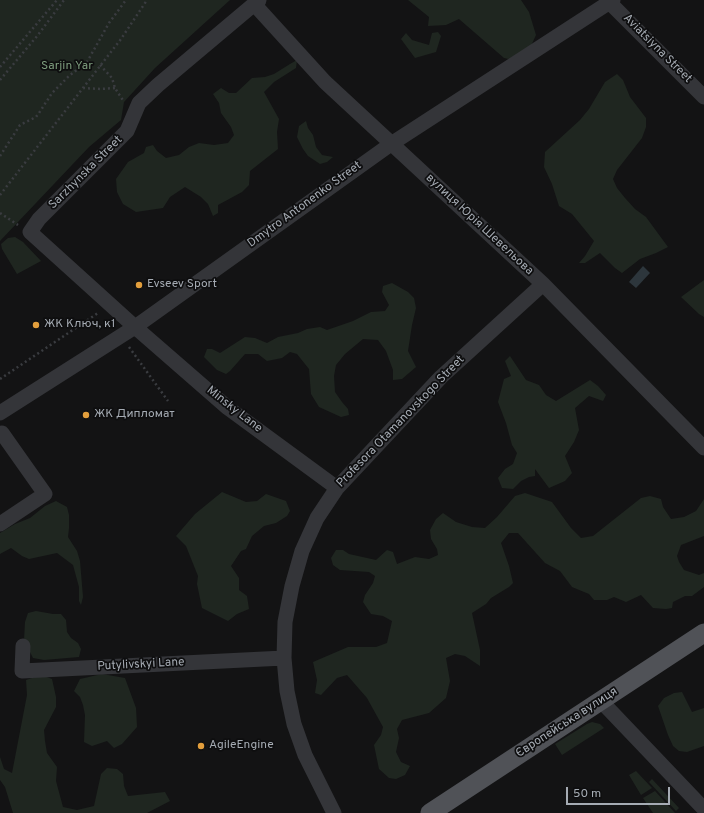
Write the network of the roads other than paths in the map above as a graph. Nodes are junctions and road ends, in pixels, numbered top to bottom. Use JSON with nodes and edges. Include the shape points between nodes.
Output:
{"nodes":[{"id":1,"x":611,"y":1,"type":"edge"},
{"id":2,"x":257,"y":2,"type":"edge"},
{"id":3,"x":704,"y":97,"type":"edge"},
{"id":4,"x":391,"y":144,"type":"junction"},
{"id":5,"x":543,"y":284,"type":"junction"},
{"id":6,"x":135,"y":327,"type":"junction"},
{"id":7,"x":0,"y":413,"type":"edge"},
{"id":8,"x":0,"y":434,"type":"edge"},
{"id":9,"x":704,"y":448,"type":"edge"},
{"id":10,"x":337,"y":488,"type":"junction"},
{"id":11,"x":0,"y":524,"type":"edge"},
{"id":12,"x":704,"y":633,"type":"edge"},
{"id":13,"x":23,"y":646,"type":"dead end"},
{"id":14,"x":284,"y":658,"type":"junction"},
{"id":15,"x":600,"y":701,"type":"junction"},
{"id":16,"x":704,"y":809,"type":"edge"},
{"id":17,"x":334,"y":813,"type":"edge"},
{"id":18,"x":430,"y":813,"type":"edge"}],
"edges":[{"from":1,"to":3,"type":"street","name":"Aviatsiyna Street"},
{"from":1,"to":4,"type":"street","name":"Dmytro Antonenko Street"},
{"from":2,"to":4,"type":"street","name":"вулиця Юрія Шевельова","via":[[325,82]]},
{"from":2,"to":6,"type":"street","name":"Sarzhynska Street","via":[[139,103],[127,131],[30,232]]},
{"from":4,"to":5,"type":"street","name":"вулиця Юрія Шевельова"},
{"from":4,"to":6,"type":"street","name":"Dmytro Antonenko Street"},
{"from":5,"to":9,"type":"street","name":"вулиця Юрія Шевельова"},
{"from":5,"to":10,"type":"street","name":"Profesora Otamanovskogo Street","via":[[441,377]]},
{"from":6,"to":7,"type":"street","name":"Dmytro Antonenko Street"},
{"from":6,"to":10,"type":"street","name":"Minsky Lane","via":[[228,408]]},
{"from":8,"to":11,"type":"street","via":[[2,433],[45,494]]},
{"from":10,"to":14,"type":"street","name":"Profesora Otamanovskogo Street","via":[[317,518],[302,552],[285,622]]},
{"from":12,"to":15,"type":"main road","name":"Європейська вулиця"},
{"from":13,"to":14,"type":"street","name":"Putylivskyi Lane","via":[[22,671]]},
{"from":14,"to":17,"type":"street","name":"Profesora Otamanovskogo Street","via":[[294,724],[305,755]]},
{"from":15,"to":16,"type":"street"},
{"from":15,"to":18,"type":"main road","name":"Європейська вулиця"}]}
